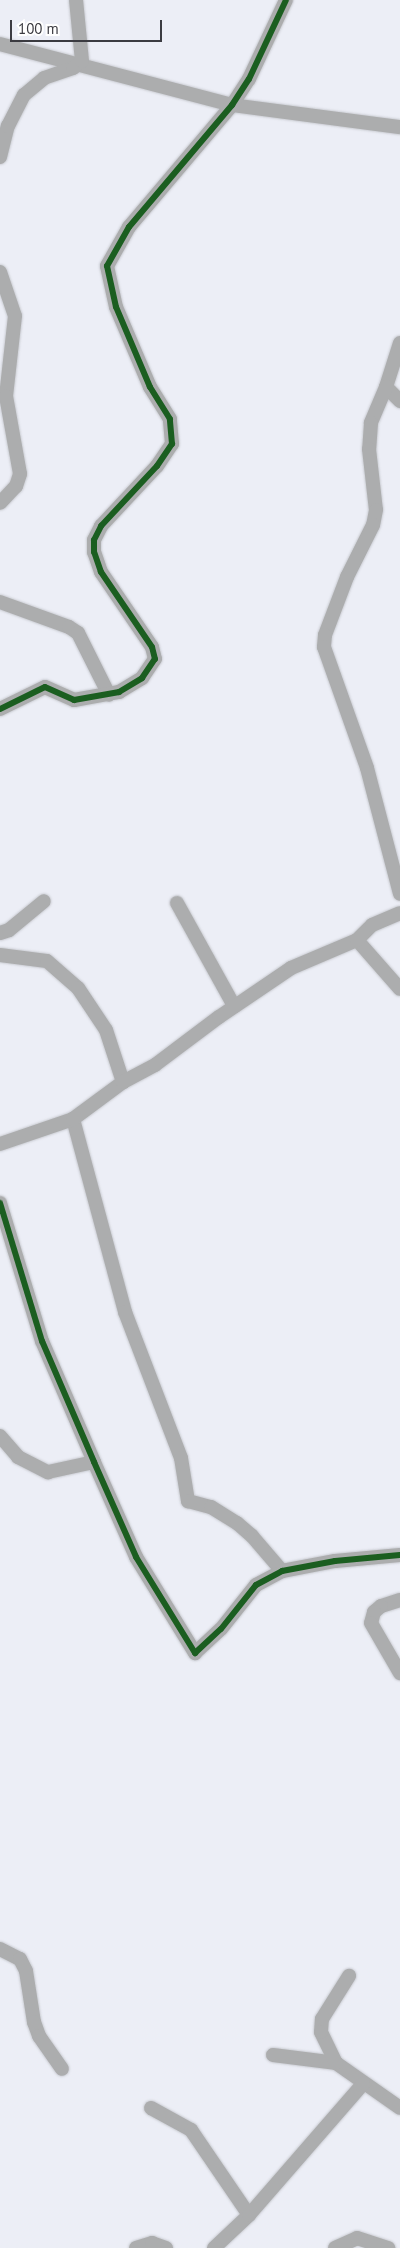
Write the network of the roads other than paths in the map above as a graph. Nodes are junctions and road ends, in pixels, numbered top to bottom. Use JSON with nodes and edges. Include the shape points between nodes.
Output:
{"nodes":[{"id":1,"x":76,"y":0,"type":"edge"},
{"id":2,"x":286,"y":0,"type":"edge"},
{"id":3,"x":0,"y":44,"type":"edge"},
{"id":4,"x":81,"y":63,"type":"junction"},
{"id":5,"x":232,"y":105,"type":"junction"},
{"id":6,"x":400,"y":127,"type":"edge"},
{"id":7,"x":0,"y":157,"type":"edge"},
{"id":8,"x":0,"y":272,"type":"edge"},
{"id":9,"x":400,"y":343,"type":"edge"},
{"id":10,"x":386,"y":387,"type":"junction"},
{"id":11,"x":400,"y":401,"type":"edge"},
{"id":12,"x":0,"y":503,"type":"edge"},
{"id":13,"x":0,"y":602,"type":"edge"},
{"id":14,"x":109,"y":695,"type":"junction"},
{"id":15,"x":0,"y":709,"type":"edge"},
{"id":16,"x":400,"y":894,"type":"edge"},
{"id":17,"x":44,"y":901,"type":"dead end"},
{"id":18,"x":177,"y":903,"type":"dead end"},
{"id":19,"x":400,"y":913,"type":"edge"},
{"id":20,"x":0,"y":933,"type":"edge"},
{"id":21,"x":357,"y":940,"type":"junction"},
{"id":22,"x":0,"y":955,"type":"edge"},
{"id":23,"x":400,"y":989,"type":"edge"},
{"id":24,"x":234,"y":1006,"type":"junction"},
{"id":25,"x":122,"y":1082,"type":"junction"},
{"id":26,"x":73,"y":1119,"type":"junction"},
{"id":27,"x":0,"y":1144,"type":"edge"},
{"id":28,"x":0,"y":1203,"type":"edge"},
{"id":29,"x":0,"y":1436,"type":"edge"},
{"id":30,"x":94,"y":1462,"type":"junction"},
{"id":31,"x":400,"y":1555,"type":"edge"},
{"id":32,"x":282,"y":1571,"type":"junction"},
{"id":33,"x":400,"y":1600,"type":"edge"},
{"id":34,"x":400,"y":1673,"type":"edge"},
{"id":35,"x":0,"y":1949,"type":"edge"},
{"id":36,"x":349,"y":1976,"type":"dead end"},
{"id":37,"x":273,"y":2055,"type":"dead end"},
{"id":38,"x":336,"y":2063,"type":"junction"},
{"id":39,"x":62,"y":2069,"type":"dead end"},
{"id":40,"x":363,"y":2084,"type":"junction"},
{"id":41,"x":151,"y":2108,"type":"dead end"},
{"id":42,"x":400,"y":2108,"type":"edge"},
{"id":43,"x":249,"y":2215,"type":"junction"},
{"id":44,"x":400,"y":2243,"type":"edge"},
{"id":45,"x":136,"y":2248,"type":"edge"},
{"id":46,"x":166,"y":2248,"type":"edge"},
{"id":47,"x":214,"y":2248,"type":"edge"},
{"id":48,"x":335,"y":2248,"type":"edge"},
{"id":49,"x":389,"y":2248,"type":"edge"}],
"edges":[{"from":1,"to":4,"type":"street","via":[[83,46]]},
{"from":2,"to":5,"type":"street","via":[[249,79]]},
{"from":3,"to":4,"type":"street"},
{"from":4,"to":5,"type":"street"},
{"from":4,"to":7,"type":"street","via":[[44,78],[24,95],[8,126]]},
{"from":5,"to":6,"type":"street"},
{"from":5,"to":14,"type":"street","via":[[129,227],[107,266],[116,307],[150,387],[170,419],[172,444],[101,526],[94,540],[94,552],[101,572],[152,647],[155,659],[142,678]]},
{"from":8,"to":12,"type":"street","via":[[15,316],[6,396],[20,474],[13,491]]},
{"from":9,"to":10,"type":"street"},
{"from":10,"to":11,"type":"street"},
{"from":10,"to":16,"type":"street","via":[[372,423],[369,449],[376,510],[373,525],[347,577],[325,635],[324,647],[367,768]]},
{"from":13,"to":14,"type":"street","via":[[78,633]]},
{"from":14,"to":15,"type":"street","via":[[74,700],[45,687]]},
{"from":17,"to":20,"type":"street","via":[[9,930]]},
{"from":18,"to":24,"type":"street"},
{"from":19,"to":21,"type":"street","via":[[372,925]]},
{"from":21,"to":23,"type":"street"},
{"from":21,"to":24,"type":"street","via":[[291,968]]},
{"from":22,"to":25,"type":"street","via":[[47,962],[78,988],[106,1030]]},
{"from":24,"to":25,"type":"street","via":[[155,1065]]},
{"from":25,"to":26,"type":"street"},
{"from":26,"to":27,"type":"street"},
{"from":26,"to":32,"type":"street","via":[[125,1312],[181,1458],[188,1501],[211,1507],[237,1523]]},
{"from":28,"to":30,"type":"street","via":[[42,1341]]},
{"from":29,"to":30,"type":"street","via":[[18,1457],[48,1472]]},
{"from":30,"to":32,"type":"street","via":[[136,1557],[195,1653],[221,1629],[256,1585]]},
{"from":31,"to":32,"type":"street","via":[[334,1561]]},
{"from":33,"to":34,"type":"street","via":[[381,1606],[374,1612],[371,1623]]},
{"from":35,"to":39,"type":"street","via":[[20,1959],[26,1971],[39,2036]]},
{"from":36,"to":38,"type":"street","via":[[322,2019],[321,2032]]},
{"from":37,"to":38,"type":"street"},
{"from":38,"to":40,"type":"street"},
{"from":40,"to":42,"type":"street"},
{"from":40,"to":43,"type":"street"},
{"from":41,"to":43,"type":"street","via":[[191,2130]]},
{"from":43,"to":47,"type":"street"},
{"from":44,"to":49,"type":"street"},
{"from":45,"to":46,"type":"street","via":[[152,2243]]},
{"from":48,"to":49,"type":"street","via":[[357,2238]]}]}
